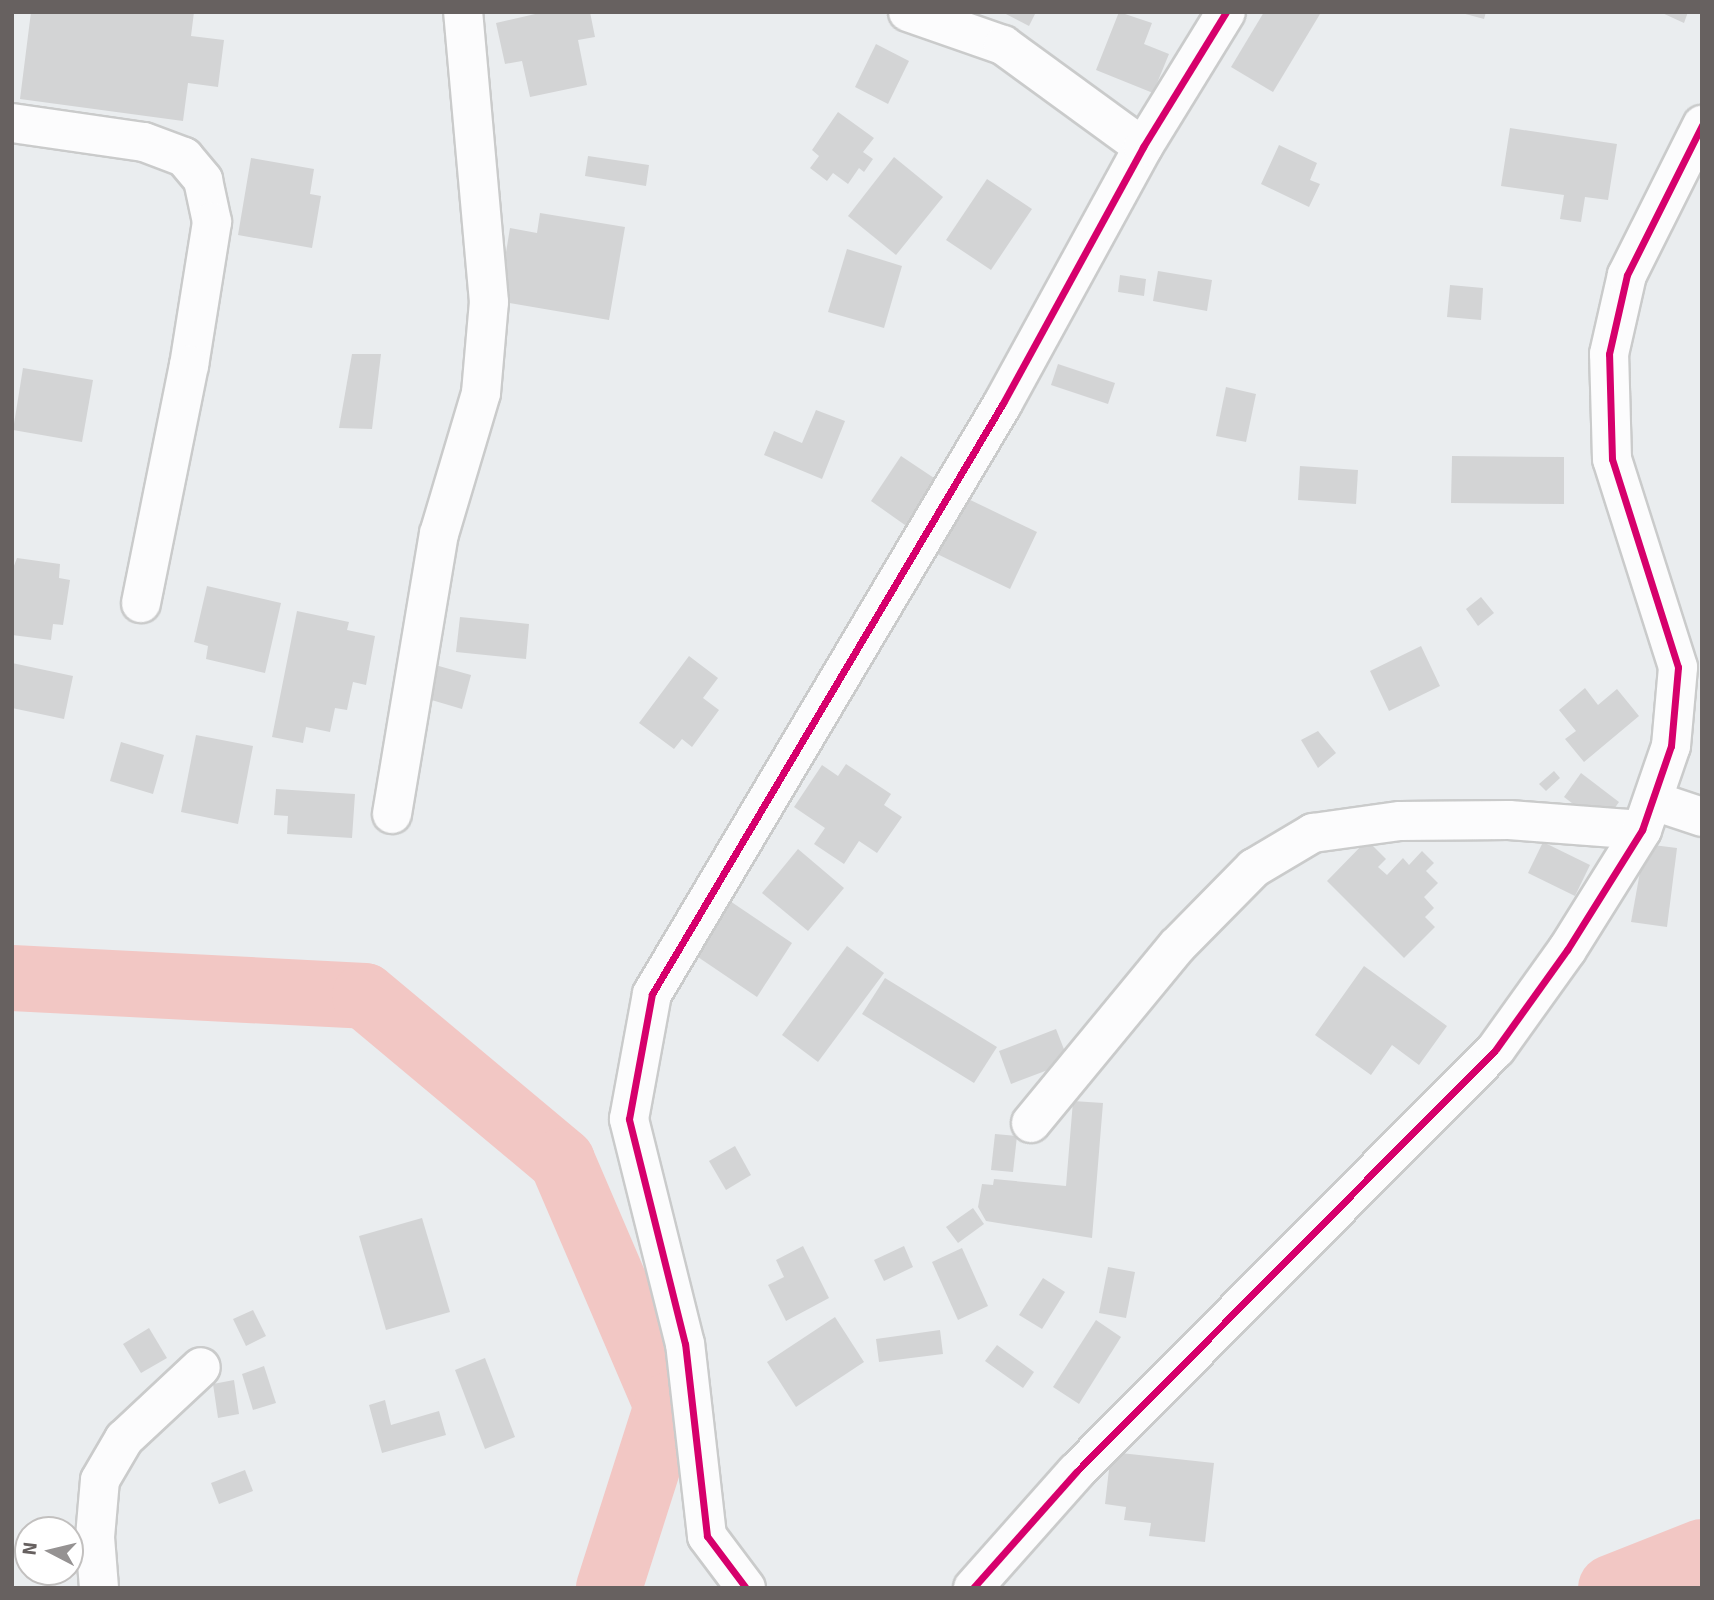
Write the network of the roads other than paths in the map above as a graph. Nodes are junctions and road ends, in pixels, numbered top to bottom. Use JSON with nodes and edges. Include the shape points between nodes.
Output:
{"nodes":[{"id":1,"x":463,"y":12,"type":"edge"},
{"id":2,"x":908,"y":12,"type":"edge"},
{"id":3,"x":1226,"y":12,"type":"edge"},
{"id":4,"x":12,"y":124,"type":"edge"},
{"id":5,"x":1702,"y":125,"type":"edge"},
{"id":6,"x":1143,"y":147,"type":"junction"},
{"id":7,"x":141,"y":603,"type":"dead end"},
{"id":8,"x":392,"y":814,"type":"dead end"},
{"id":9,"x":1648,"y":815,"type":"junction"},
{"id":10,"x":1702,"y":817,"type":"edge"},
{"id":11,"x":1031,"y":1123,"type":"dead end"},
{"id":12,"x":201,"y":1367,"type":"dead end"},
{"id":13,"x":99,"y":1588,"type":"edge"},
{"id":14,"x":746,"y":1588,"type":"edge"},
{"id":15,"x":973,"y":1588,"type":"edge"}],
"edges":[{"from":1,"to":8,"type":"street","via":[[489,302],[481,393],[439,534]]},
{"from":2,"to":6,"type":"street","via":[[1003,45]]},
{"from":3,"to":6,"type":"street"},
{"from":4,"to":7,"type":"street","via":[[144,142],[184,157],[203,180],[212,222],[189,365]]},
{"from":5,"to":9,"type":"street","via":[[1627,275],[1609,354],[1612,459],[1678,667],[1671,746]]},
{"from":6,"to":14,"type":"street","via":[[1003,403],[652,993],[629,1119],[685,1344],[707,1535]]},
{"from":9,"to":10,"type":"street"},
{"from":9,"to":11,"type":"street","via":[[1400,821],[1313,833],[1254,868],[1177,946]]},
{"from":9,"to":15,"type":"street","via":[[1567,950],[1496,1049],[1104,1443]]},
{"from":12,"to":13,"type":"street","via":[[124,1439],[100,1480],[94,1537]]}]}
